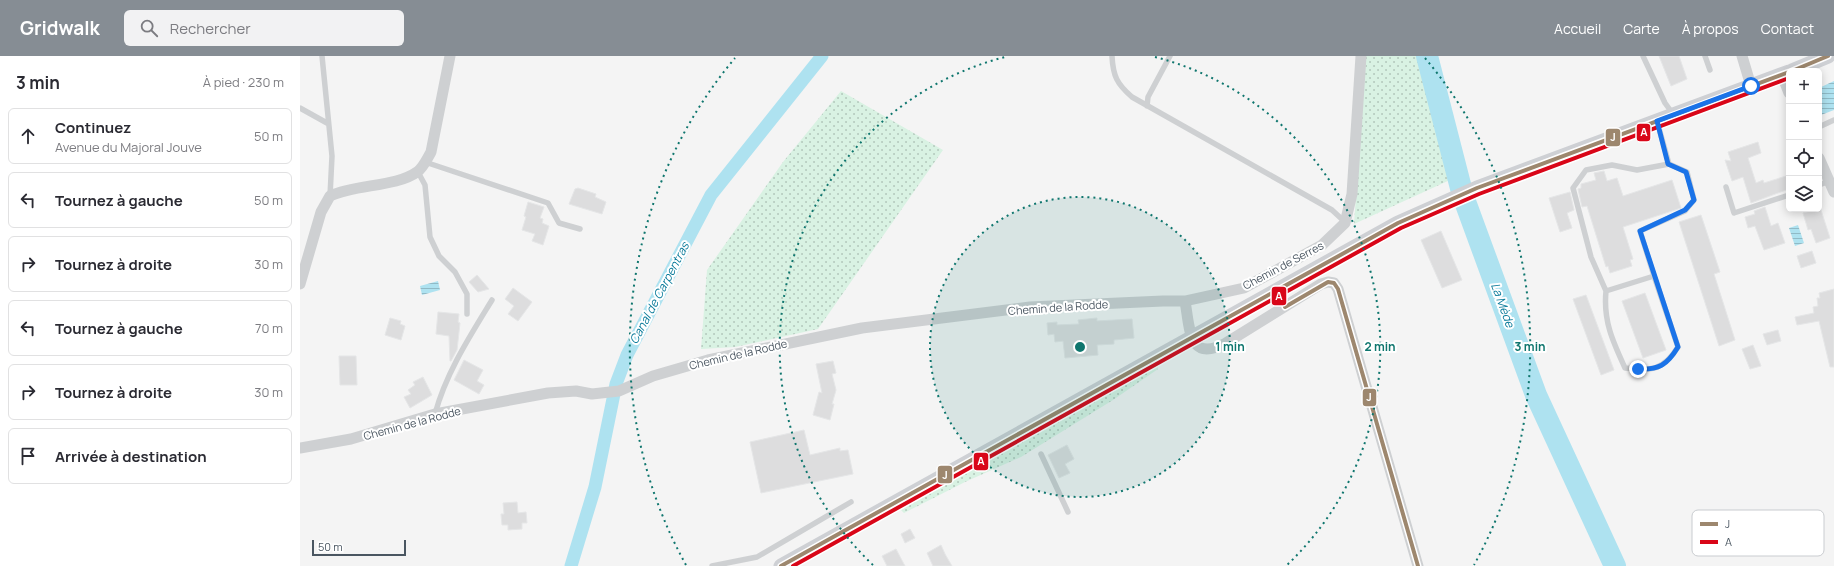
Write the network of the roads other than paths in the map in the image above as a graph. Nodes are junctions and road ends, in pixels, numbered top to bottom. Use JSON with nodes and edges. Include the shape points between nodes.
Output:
{"nodes":[{"id":1,"x":322,"y":56,"type":"edge"},
{"id":2,"x":450,"y":56,"type":"edge"},
{"id":3,"x":1112,"y":56,"type":"edge"},
{"id":4,"x":1170,"y":56,"type":"edge"},
{"id":5,"x":1362,"y":56,"type":"edge"},
{"id":6,"x":1643,"y":56,"type":"edge"},
{"id":7,"x":1705,"y":56,"type":"edge"},
{"id":8,"x":1742,"y":56,"type":"edge"},
{"id":9,"x":1828,"y":56,"type":"edge"},
{"id":10,"x":1800,"y":68,"type":"edge"},
{"id":11,"x":1710,"y":70,"type":"dead end"},
{"id":12,"x":1786,"y":74,"type":"edge"},
{"id":13,"x":1751,"y":86,"type":"junction"},
{"id":14,"x":1147,"y":106,"type":"junction"},
{"id":15,"x":300,"y":108,"type":"edge"},
{"id":16,"x":1674,"y":114,"type":"junction"},
{"id":17,"x":1834,"y":120,"type":"edge"},
{"id":18,"x":1657,"y":121,"type":"junction"},
{"id":19,"x":328,"y":123,"type":"junction"},
{"id":20,"x":1822,"y":126,"type":"edge"},
{"id":21,"x":426,"y":162,"type":"junction"},
{"id":22,"x":1668,"y":164,"type":"junction"},
{"id":23,"x":1822,"y":164,"type":"edge"},
{"id":24,"x":418,"y":172,"type":"junction"},
{"id":25,"x":1822,"y":185,"type":"edge"},
{"id":26,"x":1832,"y":186,"type":"edge"},
{"id":27,"x":1726,"y":188,"type":"dead end"},
{"id":28,"x":330,"y":196,"type":"junction"},
{"id":29,"x":1786,"y":196,"type":"edge"},
{"id":30,"x":1345,"y":223,"type":"junction"},
{"id":31,"x":580,"y":228,"type":"dead end"},
{"id":32,"x":1654,"y":276,"type":"junction"},
{"id":33,"x":300,"y":284,"type":"edge"},
{"id":34,"x":1606,"y":291,"type":"junction"},
{"id":35,"x":492,"y":300,"type":"dead end"},
{"id":36,"x":1185,"y":301,"type":"junction"},
{"id":37,"x":467,"y":314,"type":"dead end"},
{"id":38,"x":1192,"y":337,"type":"junction"},
{"id":39,"x":435,"y":414,"type":"junction"},
{"id":40,"x":300,"y":448,"type":"edge"},
{"id":41,"x":1041,"y":454,"type":"dead end"},
{"id":42,"x":851,"y":502,"type":"dead end"},
{"id":43,"x":1068,"y":512,"type":"dead end"},
{"id":44,"x":712,"y":566,"type":"edge"},
{"id":45,"x":781,"y":566,"type":"edge"},
{"id":46,"x":1418,"y":566,"type":"edge"}],
"edges":[{"from":1,"to":19,"type":"lane"},
{"from":2,"to":21,"type":"street"},
{"from":3,"to":14,"type":"lane","via":[[1112,71],[1120,86]]},
{"from":4,"to":14,"type":"lane","via":[[1148,97]]},
{"from":5,"to":30,"type":"street","via":[[1352,194]]},
{"from":6,"to":16,"type":"lane","via":[[1665,103]]},
{"from":7,"to":11,"type":"lane"},
{"from":8,"to":13,"type":"street"},
{"from":9,"to":10,"type":"main road"},
{"from":12,"to":13,"type":"main road"},
{"from":13,"to":16,"type":"main road"},
{"from":14,"to":30,"type":"lane","via":[[1332,210]]},
{"from":15,"to":19,"type":"lane"},
{"from":16,"to":18,"type":"main road"},
{"from":17,"to":20,"type":"lane"},
{"from":18,"to":22,"type":"lane"},
{"from":18,"to":38,"type":"main road","via":[[1455,197],[1374,235]]},
{"from":19,"to":28,"type":"lane","via":[[332,156]]},
{"from":21,"to":24,"type":"street"},
{"from":21,"to":31,"type":"lane","via":[[548,203],[559,223]]},
{"from":22,"to":32,"type":"lane","via":[[1686,172],[1694,200],[1685,210],[1640,231]]},
{"from":22,"to":34,"type":"lane","via":[[1637,170],[1612,165],[1586,170],[1573,188],[1591,257]]},
{"from":23,"to":26,"type":"street"},
{"from":24,"to":28,"type":"street","via":[[404,179],[350,189]]},
{"from":24,"to":37,"type":"lane","via":[[425,185],[430,237],[439,256],[455,272],[467,294]]},
{"from":25,"to":26,"type":"lane"},
{"from":27,"to":29,"type":"lane","via":[[1734,213]]},
{"from":28,"to":33,"type":"street","via":[[321,212]]},
{"from":30,"to":36,"type":"street","name":"Chemin de Serres","via":[[1322,245],[1244,288]]},
{"from":32,"to":34,"type":"lane"},
{"from":32,"to":34,"type":"lane","via":[[1678,347],[1670,360],[1654,370],[1625,368],[1610,337]]},
{"from":35,"to":39,"type":"lane","via":[[468,339],[439,398]]},
{"from":36,"to":38,"type":"street"},
{"from":36,"to":39,"type":"street","name":"Chemin de la Rodde","via":[[1030,307],[862,328],[708,360],[653,376],[619,392],[548,393]]},
{"from":38,"to":45,"type":"main road"},
{"from":38,"to":46,"type":"street","via":[[1200,349],[1217,348],[1321,284],[1334,283],[1341,297]]},
{"from":39,"to":40,"type":"street","name":"Chemin de la Rodde","via":[[351,439]]},
{"from":41,"to":43,"type":"lane"},
{"from":42,"to":44,"type":"lane","via":[[756,557]]}]}
